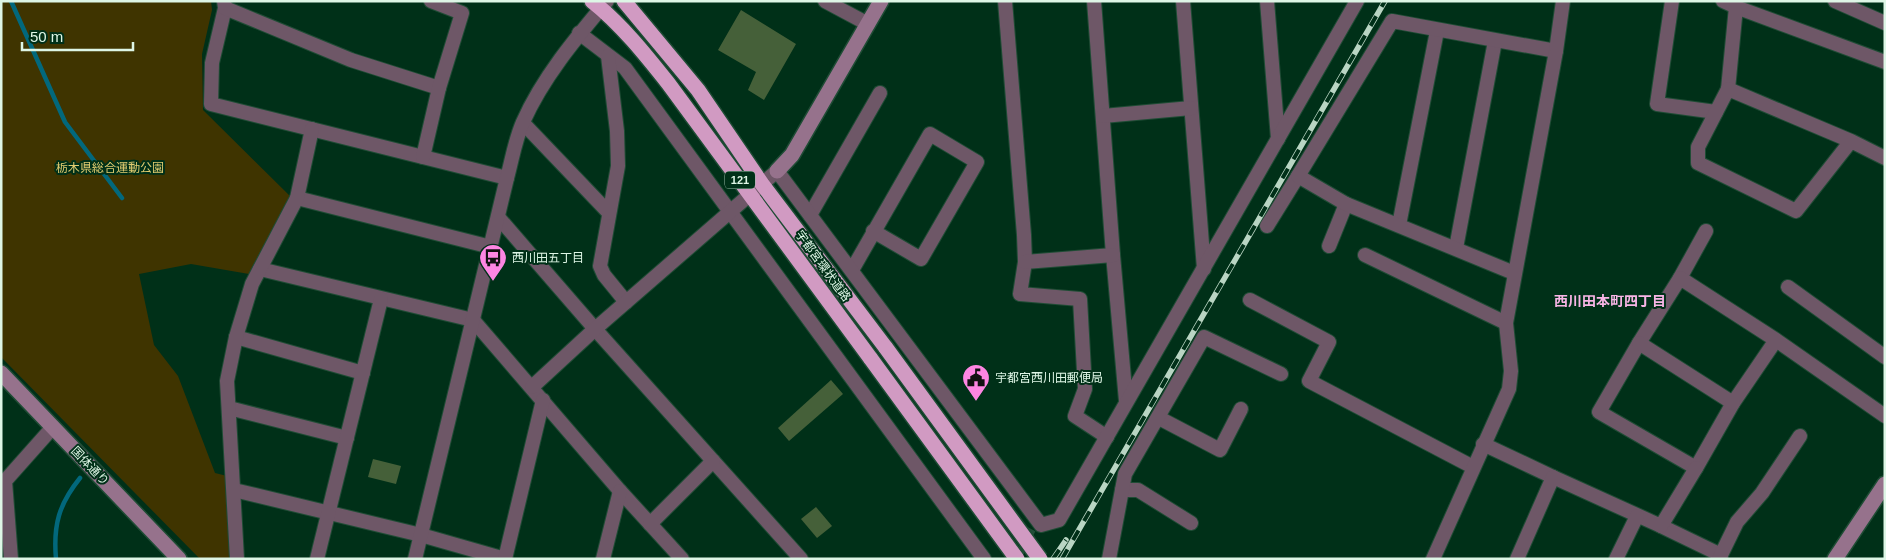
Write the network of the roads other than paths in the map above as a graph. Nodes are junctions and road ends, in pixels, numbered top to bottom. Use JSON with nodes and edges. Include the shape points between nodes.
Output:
{"nodes":[{"id":1,"x":431,"y":1,"type":"edge"},
{"id":2,"x":624,"y":1,"type":"edge"},
{"id":3,"x":825,"y":1,"type":"edge"},
{"id":4,"x":881,"y":1,"type":"edge"},
{"id":5,"x":1005,"y":1,"type":"edge"},
{"id":6,"x":1094,"y":1,"type":"edge"},
{"id":7,"x":1183,"y":1,"type":"edge"},
{"id":8,"x":1267,"y":1,"type":"edge"},
{"id":9,"x":1357,"y":1,"type":"edge"},
{"id":10,"x":1563,"y":1,"type":"edge"},
{"id":11,"x":1672,"y":1,"type":"edge"},
{"id":12,"x":1835,"y":1,"type":"edge"},
{"id":13,"x":600,"y":4,"type":"edge"},
{"id":14,"x":1730,"y":4,"type":"edge"},
{"id":15,"x":224,"y":5,"type":"edge"},
{"id":16,"x":1885,"y":23,"type":"edge"},
{"id":17,"x":868,"y":24,"type":"junction"},
{"id":18,"x":1437,"y":30,"type":"junction"},
{"id":19,"x":579,"y":33,"type":"junction"},
{"id":20,"x":1495,"y":41,"type":"junction"},
{"id":21,"x":1556,"y":51,"type":"junction"},
{"id":22,"x":608,"y":56,"type":"junction"},
{"id":23,"x":1885,"y":62,"type":"edge"},
{"id":24,"x":439,"y":88,"type":"junction"},
{"id":25,"x":1728,"y":89,"type":"junction"},
{"id":26,"x":880,"y":93,"type":"dead end"},
{"id":27,"x":1191,"y":108,"type":"junction"},
{"id":28,"x":1716,"y":112,"type":"junction"},
{"id":29,"x":1102,"y":116,"type":"junction"},
{"id":30,"x":523,"y":123,"type":"junction"},
{"id":31,"x":312,"y":129,"type":"junction"},
{"id":32,"x":1278,"y":139,"type":"junction"},
{"id":33,"x":1850,"y":141,"type":"junction"},
{"id":34,"x":424,"y":157,"type":"junction"},
{"id":35,"x":1885,"y":158,"type":"edge"},
{"id":36,"x":777,"y":171,"type":"junction"},
{"id":37,"x":1298,"y":176,"type":"junction"},
{"id":38,"x":507,"y":178,"type":"junction"},
{"id":39,"x":756,"y":189,"type":"junction"},
{"id":40,"x":297,"y":198,"type":"junction"},
{"id":41,"x":1346,"y":204,"type":"junction"},
{"id":42,"x":730,"y":211,"type":"junction"},
{"id":43,"x":609,"y":213,"type":"junction"},
{"id":44,"x":810,"y":215,"type":"junction"},
{"id":45,"x":498,"y":217,"type":"junction"},
{"id":46,"x":1399,"y":225,"type":"junction"},
{"id":47,"x":1268,"y":226,"type":"dead end"},
{"id":48,"x":873,"y":231,"type":"junction"},
{"id":49,"x":1706,"y":231,"type":"dead end"},
{"id":50,"x":1329,"y":246,"type":"dead end"},
{"id":51,"x":491,"y":247,"type":"junction"},
{"id":52,"x":1456,"y":248,"type":"junction"},
{"id":53,"x":1113,"y":255,"type":"junction"},
{"id":54,"x":1365,"y":255,"type":"dead end"},
{"id":55,"x":1025,"y":262,"type":"junction"},
{"id":56,"x":260,"y":269,"type":"junction"},
{"id":57,"x":1204,"y":269,"type":"junction"},
{"id":58,"x":852,"y":270,"type":"junction"},
{"id":59,"x":1514,"y":272,"type":"junction"},
{"id":60,"x":1680,"y":278,"type":"junction"},
{"id":61,"x":1788,"y":287,"type":"dead end"},
{"id":62,"x":381,"y":299,"type":"junction"},
{"id":63,"x":1250,"y":300,"type":"dead end"},
{"id":64,"x":626,"y":302,"type":"junction"},
{"id":65,"x":474,"y":320,"type":"junction"},
{"id":66,"x":1506,"y":322,"type":"junction"},
{"id":67,"x":595,"y":329,"type":"junction"},
{"id":68,"x":236,"y":337,"type":"junction"},
{"id":69,"x":1776,"y":340,"type":"junction"},
{"id":70,"x":1638,"y":343,"type":"junction"},
{"id":71,"x":1885,"y":357,"type":"edge"},
{"id":72,"x":1,"y":373,"type":"edge"},
{"id":73,"x":363,"y":373,"type":"junction"},
{"id":74,"x":1281,"y":374,"type":"dead end"},
{"id":75,"x":532,"y":387,"type":"junction"},
{"id":76,"x":543,"y":400,"type":"junction"},
{"id":77,"x":1126,"y":401,"type":"junction"},
{"id":78,"x":1733,"y":403,"type":"junction"},
{"id":79,"x":228,"y":408,"type":"junction"},
{"id":80,"x":1241,"y":409,"type":"dead end"},
{"id":81,"x":1885,"y":416,"type":"edge"},
{"id":82,"x":1159,"y":418,"type":"junction"},
{"id":83,"x":52,"y":427,"type":"junction"},
{"id":84,"x":1107,"y":436,"type":"junction"},
{"id":85,"x":1800,"y":436,"type":"dead end"},
{"id":86,"x":347,"y":438,"type":"junction"},
{"id":87,"x":1483,"y":444,"type":"junction"},
{"id":88,"x":713,"y":461,"type":"junction"},
{"id":89,"x":1473,"y":467,"type":"junction"},
{"id":90,"x":1696,"y":468,"type":"junction"},
{"id":91,"x":1553,"y":477,"type":"junction"},
{"id":92,"x":1885,"y":484,"type":"edge"},
{"id":93,"x":234,"y":490,"type":"junction"},
{"id":94,"x":1122,"y":490,"type":"junction"},
{"id":95,"x":620,"y":491,"type":"junction"},
{"id":96,"x":328,"y":513,"type":"junction"},
{"id":97,"x":1637,"y":516,"type":"junction"},
{"id":98,"x":1191,"y":523,"type":"dead end"},
{"id":99,"x":650,"y":524,"type":"junction"},
{"id":100,"x":1662,"y":526,"type":"junction"},
{"id":101,"x":421,"y":535,"type":"junction"},
{"id":102,"x":1720,"y":557,"type":"edge"},
{"id":103,"x":11,"y":559,"type":"edge"},
{"id":104,"x":179,"y":559,"type":"edge"},
{"id":105,"x":237,"y":559,"type":"edge"},
{"id":106,"x":317,"y":559,"type":"edge"},
{"id":107,"x":415,"y":559,"type":"edge"},
{"id":108,"x":505,"y":559,"type":"edge"},
{"id":109,"x":603,"y":559,"type":"edge"},
{"id":110,"x":682,"y":559,"type":"edge"},
{"id":111,"x":801,"y":559,"type":"edge"},
{"id":112,"x":984,"y":559,"type":"edge"},
{"id":113,"x":1017,"y":559,"type":"edge"},
{"id":114,"x":1040,"y":559,"type":"edge"},
{"id":115,"x":1109,"y":559,"type":"edge"},
{"id":116,"x":1433,"y":559,"type":"edge"},
{"id":117,"x":1517,"y":559,"type":"edge"},
{"id":118,"x":1616,"y":559,"type":"edge"},
{"id":119,"x":1835,"y":559,"type":"edge"}],
"edges":[{"from":1,"to":24,"type":"street","via":[[462,13]]},
{"from":2,"to":39,"type":"highway","name":"宇都宮環状道路","number":"121","via":[[698,90]]},
{"from":3,"to":17,"type":"street"},
{"from":4,"to":17,"type":"street"},
{"from":5,"to":55,"type":"street"},
{"from":6,"to":29,"type":"street"},
{"from":7,"to":27,"type":"street"},
{"from":8,"to":32,"type":"street"},
{"from":9,"to":32,"type":"street"},
{"from":10,"to":21,"type":"street"},
{"from":11,"to":28,"type":"street","via":[[1657,104]]},
{"from":12,"to":16,"type":"street"},
{"from":13,"to":19,"type":"street"},
{"from":13,"to":39,"type":"highway","name":"宇都宮環状道路","number":"121"},
{"from":14,"to":23,"type":"street"},
{"from":14,"to":25,"type":"street"},
{"from":15,"to":24,"type":"street","via":[[351,60]]},
{"from":15,"to":31,"type":"street","via":[[212,63],[211,104]]},
{"from":17,"to":36,"type":"street","via":[[792,155]]},
{"from":18,"to":20,"type":"street"},
{"from":18,"to":37,"type":"street","via":[[1392,21]]},
{"from":18,"to":46,"type":"street"},
{"from":19,"to":22,"type":"street"},
{"from":19,"to":30,"type":"street"},
{"from":20,"to":21,"type":"street"},
{"from":20,"to":52,"type":"street"},
{"from":21,"to":59,"type":"street"},
{"from":22,"to":42,"type":"street","via":[[625,68]]},
{"from":22,"to":43,"type":"street","via":[[618,166]]},
{"from":24,"to":34,"type":"street"},
{"from":25,"to":28,"type":"street"},
{"from":25,"to":33,"type":"street"},
{"from":26,"to":44,"type":"street"},
{"from":27,"to":29,"type":"street"},
{"from":27,"to":57,"type":"street"},
{"from":28,"to":33,"type":"street","via":[[1698,147],[1698,163],[1796,211]]},
{"from":29,"to":53,"type":"street"},
{"from":30,"to":38,"type":"street"},
{"from":30,"to":43,"type":"street"},
{"from":31,"to":34,"type":"street"},
{"from":31,"to":40,"type":"street"},
{"from":32,"to":57,"type":"street"},
{"from":33,"to":35,"type":"street"},
{"from":34,"to":38,"type":"street"},
{"from":36,"to":39,"type":"street"},
{"from":36,"to":44,"type":"street"},
{"from":37,"to":41,"type":"street"},
{"from":37,"to":47,"type":"street"},
{"from":38,"to":45,"type":"street"},
{"from":39,"to":42,"type":"street"},
{"from":39,"to":113,"type":"highway","name":"宇都宮環状道路","number":"121","bridge":true,"via":[[871,359]]},
{"from":39,"to":114,"type":"highway","name":"宇都宮環状道路","number":"121","bridge":true,"via":[[886,348]]},
{"from":40,"to":51,"type":"street"},
{"from":40,"to":56,"type":"street"},
{"from":41,"to":46,"type":"street"},
{"from":41,"to":50,"type":"street"},
{"from":42,"to":64,"type":"street"},
{"from":42,"to":112,"type":"street"},
{"from":43,"to":64,"type":"street","via":[[600,266]]},
{"from":44,"to":58,"type":"street"},
{"from":45,"to":51,"type":"street"},
{"from":45,"to":67,"type":"street"},
{"from":46,"to":52,"type":"street"},
{"from":48,"to":48,"type":"street","via":[[930,134],[977,162],[922,259]]},
{"from":48,"to":58,"type":"street"},
{"from":49,"to":60,"type":"street"},
{"from":51,"to":65,"type":"street"},
{"from":52,"to":59,"type":"street"},
{"from":53,"to":55,"type":"street"},
{"from":53,"to":77,"type":"street"},
{"from":54,"to":66,"type":"street"},
{"from":55,"to":84,"type":"street","via":[[1020,294],[1080,299],[1085,389],[1075,416]]},
{"from":56,"to":62,"type":"street"},
{"from":56,"to":68,"type":"street","via":[[252,284]]},
{"from":57,"to":77,"type":"street"},
{"from":58,"to":84,"type":"street","via":[[1041,525],[1059,520]]},
{"from":59,"to":66,"type":"street"},
{"from":60,"to":69,"type":"street"},
{"from":60,"to":70,"type":"street"},
{"from":61,"to":71,"type":"street"},
{"from":62,"to":65,"type":"street"},
{"from":62,"to":73,"type":"street"},
{"from":63,"to":89,"type":"street","via":[[1329,342],[1309,381]]},
{"from":64,"to":67,"type":"street"},
{"from":65,"to":75,"type":"street"},
{"from":65,"to":101,"type":"street"},
{"from":66,"to":87,"type":"street","via":[[1510,370],[1508,389]]},
{"from":67,"to":75,"type":"street"},
{"from":67,"to":88,"type":"street"},
{"from":68,"to":73,"type":"street"},
{"from":68,"to":79,"type":"street","via":[[227,381]]},
{"from":69,"to":78,"type":"street"},
{"from":69,"to":81,"type":"street"},
{"from":70,"to":78,"type":"street"},
{"from":70,"to":90,"type":"street","via":[[1599,412]]},
{"from":72,"to":83,"type":"street","name":"国体通り"},
{"from":73,"to":86,"type":"street"},
{"from":74,"to":82,"type":"street","via":[[1204,337]]},
{"from":75,"to":76,"type":"street"},
{"from":76,"to":95,"type":"street"},
{"from":76,"to":108,"type":"street"},
{"from":77,"to":84,"type":"street"},
{"from":78,"to":90,"type":"street"},
{"from":79,"to":86,"type":"street"},
{"from":79,"to":93,"type":"street"},
{"from":80,"to":82,"type":"street","via":[[1220,450]]},
{"from":82,"to":94,"type":"street","via":[[1125,474]]},
{"from":83,"to":103,"type":"street","via":[[5,481]]},
{"from":83,"to":104,"type":"street","name":"国体通り"},
{"from":85,"to":102,"type":"street","via":[[1762,493],[1737,522]]},
{"from":86,"to":96,"type":"street"},
{"from":87,"to":89,"type":"street"},
{"from":87,"to":91,"type":"street"},
{"from":88,"to":99,"type":"street"},
{"from":88,"to":111,"type":"street"},
{"from":89,"to":116,"type":"street"},
{"from":90,"to":100,"type":"street"},
{"from":91,"to":97,"type":"street"},
{"from":91,"to":117,"type":"street"},
{"from":92,"to":119,"type":"street"},
{"from":93,"to":96,"type":"street"},
{"from":93,"to":105,"type":"street"},
{"from":94,"to":98,"type":"street","via":[[1138,490]]},
{"from":94,"to":115,"type":"street"},
{"from":95,"to":99,"type":"street"},
{"from":95,"to":109,"type":"street"},
{"from":96,"to":101,"type":"street"},
{"from":96,"to":106,"type":"street"},
{"from":97,"to":100,"type":"street"},
{"from":97,"to":118,"type":"street"},
{"from":99,"to":110,"type":"street"},
{"from":100,"to":102,"type":"street"},
{"from":101,"to":107,"type":"street"},
{"from":101,"to":108,"type":"street"}]}
